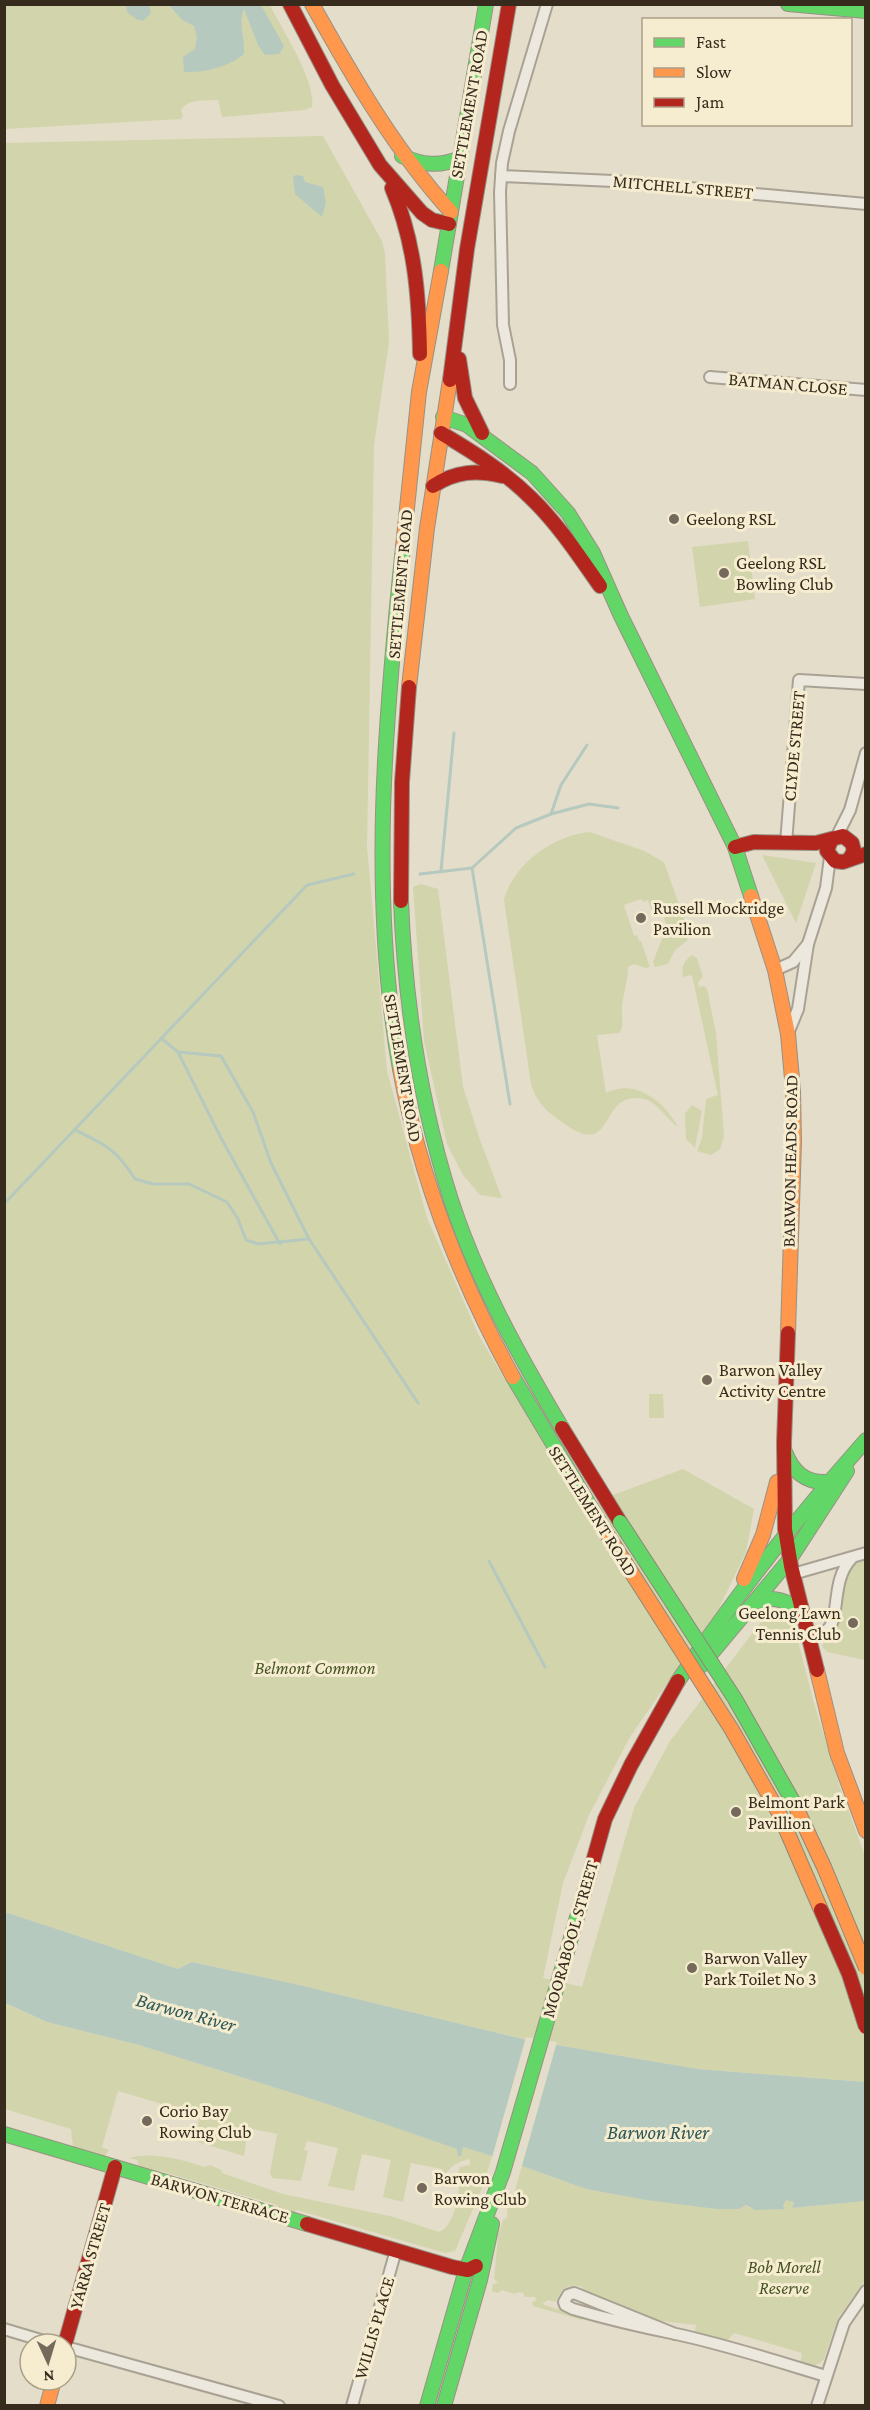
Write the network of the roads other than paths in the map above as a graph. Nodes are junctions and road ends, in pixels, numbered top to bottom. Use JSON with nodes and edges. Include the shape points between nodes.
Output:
{"nodes":[{"id":1,"x":290,"y":4,"type":"edge"},
{"id":2,"x":312,"y":4,"type":"edge"},
{"id":3,"x":486,"y":4,"type":"edge"},
{"id":4,"x":509,"y":4,"type":"edge"},
{"id":5,"x":547,"y":4,"type":"edge"},
{"id":6,"x":788,"y":4,"type":"edge"},
{"id":7,"x":866,"y":10,"type":"edge"},
{"id":8,"x":355,"y":79,"type":"junction"},
{"id":9,"x":350,"y":115,"type":"junction"},
{"id":10,"x":374,"y":156,"type":"junction"},
{"id":11,"x":402,"y":156,"type":"junction"},
{"id":12,"x":460,"y":158,"type":"junction"},
{"id":13,"x":501,"y":176,"type":"junction"},
{"id":14,"x":866,"y":204,"type":"edge"},
{"id":15,"x":450,"y":218,"type":"junction"},
{"id":16,"x":471,"y":228,"type":"junction"},
{"id":17,"x":458,"y":325,"type":"junction"},
{"id":18,"x":710,"y":377,"type":"dead end"},
{"id":19,"x":420,"y":383,"type":"junction"},
{"id":20,"x":510,"y":384,"type":"dead end"},
{"id":21,"x":866,"y":390,"type":"edge"},
{"id":22,"x":418,"y":415,"type":"junction"},
{"id":23,"x":444,"y":417,"type":"junction"},
{"id":24,"x":441,"y":433,"type":"junction"},
{"id":25,"x":484,"y":436,"type":"junction"},
{"id":26,"x":509,"y":478,"type":"junction"},
{"id":27,"x":433,"y":486,"type":"junction"},
{"id":28,"x":568,"y":513,"type":"junction"},
{"id":29,"x":553,"y":522,"type":"junction"},
{"id":30,"x":621,"y":616,"type":"junction"},
{"id":31,"x":866,"y":684,"type":"edge"},
{"id":32,"x":866,"y":753,"type":"edge"},
{"id":33,"x":847,"y":841,"type":"edge"},
{"id":34,"x":786,"y":843,"type":"junction"},
{"id":35,"x":801,"y":845,"type":"junction"},
{"id":36,"x":735,"y":847,"type":"junction"},
{"id":37,"x":866,"y":854,"type":"edge"},
{"id":38,"x":838,"y":858,"type":"junction"},
{"id":39,"x":808,"y":944,"type":"junction"},
{"id":40,"x":775,"y":970,"type":"junction"},
{"id":41,"x":788,"y":1034,"type":"junction"},
{"id":42,"x":866,"y":1440,"type":"edge"},
{"id":43,"x":784,"y":1442,"type":"junction"},
{"id":44,"x":856,"y":1453,"type":"junction"},
{"id":45,"x":827,"y":1482,"type":"junction"},
{"id":46,"x":786,"y":1535,"type":"junction"},
{"id":47,"x":866,"y":1553,"type":"edge"},
{"id":48,"x":852,"y":1558,"type":"junction"},
{"id":49,"x":790,"y":1559,"type":"junction"},
{"id":50,"x":793,"y":1574,"type":"junction"},
{"id":51,"x":756,"y":1602,"type":"junction"},
{"id":52,"x":729,"y":1610,"type":"junction"},
{"id":53,"x":803,"y":1613,"type":"junction"},
{"id":54,"x":809,"y":1638,"type":"junction"},
{"id":55,"x":660,"y":1714,"type":"junction"},
{"id":56,"x":866,"y":1831,"type":"edge"},
{"id":57,"x":866,"y":1968,"type":"edge"},
{"id":58,"x":866,"y":2027,"type":"edge"},
{"id":59,"x":4,"y":2134,"type":"edge"},
{"id":60,"x":115,"y":2168,"type":"junction"},
{"id":61,"x":502,"y":2172,"type":"junction"},
{"id":62,"x":490,"y":2233,"type":"junction"},
{"id":63,"x":474,"y":2248,"type":"junction"},
{"id":64,"x":396,"y":2250,"type":"junction"},
{"id":65,"x":436,"y":2262,"type":"junction"},
{"id":66,"x":466,"y":2270,"type":"junction"},
{"id":67,"x":866,"y":2291,"type":"edge"},
{"id":68,"x":69,"y":2332,"type":"edge"},
{"id":69,"x":675,"y":2334,"type":"junction"},
{"id":70,"x":78,"y":2350,"type":"edge"},
{"id":71,"x":826,"y":2376,"type":"junction"},
{"id":72,"x":279,"y":2406,"type":"edge"},
{"id":73,"x":352,"y":2406,"type":"edge"},
{"id":74,"x":427,"y":2406,"type":"edge"},
{"id":75,"x":444,"y":2406,"type":"edge"},
{"id":76,"x":817,"y":2406,"type":"edge"}],
"edges":[{"from":1,"to":9,"type":"main road"},
{"from":2,"to":8,"type":"main road"},
{"from":3,"to":12,"type":"main road","name":"SETTLEMENT ROAD"},
{"from":4,"to":16,"type":"main road","name":"SETTLEMENT ROAD"},
{"from":5,"to":13,"type":"street","via":[[505,143]]},
{"from":6,"to":7,"type":"main road"},
{"from":8,"to":9,"type":"main road"},
{"from":8,"to":11,"type":"main road"},
{"from":9,"to":10,"type":"main road"},
{"from":10,"to":15,"type":"main road","via":[[422,213],[432,220]]},
{"from":10,"to":19,"type":"main road","via":[[400,207],[414,255],[419,297]]},
{"from":11,"to":12,"type":"main road","via":[[428,164]]},
{"from":11,"to":15,"type":"main road"},
{"from":12,"to":15,"type":"main road","name":"SETTLEMENT ROAD"},
{"from":13,"to":14,"type":"street","name":"MITCHELL STREET","via":[[613,181]]},
{"from":13,"to":20,"type":"street","via":[[503,325]]},
{"from":15,"to":16,"type":"main road"},
{"from":15,"to":19,"type":"main road","name":"SETTLEMENT ROAD"},
{"from":16,"to":17,"type":"main road","name":"SETTLEMENT ROAD"},
{"from":17,"to":23,"type":"main road","name":"SETTLEMENT ROAD"},
{"from":17,"to":25,"type":"main road","via":[[461,389],[471,418]]},
{"from":18,"to":21,"type":"street","name":"BATMAN CLOSE"},
{"from":19,"to":22,"type":"main road","name":"SETTLEMENT ROAD"},
{"from":22,"to":23,"type":"main road","name":"BARWON HEADS ROAD"},
{"from":22,"to":24,"type":"main road","name":"BARWON HEADS ROAD"},
{"from":22,"to":58,"type":"main road","name":"SETTLEMENT ROAD","bridge":true,"via":[[398,598],[382,888],[386,969],[396,1045],[420,1156],[456,1264],[513,1379],[732,1730],[779,1813],[849,1974]]},
{"from":23,"to":24,"type":"main road","name":"SETTLEMENT ROAD"},
{"from":23,"to":25,"type":"main road","name":"BARWON HEADS ROAD"},
{"from":24,"to":26,"type":"main road","name":"BARWON HEADS ROAD"},
{"from":24,"to":27,"type":"main road","name":"SETTLEMENT ROAD"},
{"from":25,"to":28,"type":"main road","name":"BARWON HEADS ROAD","via":[[527,468]]},
{"from":26,"to":27,"type":"main road","via":[[478,471],[447,476]]},
{"from":26,"to":29,"type":"main road","name":"BARWON HEADS ROAD"},
{"from":27,"to":57,"type":"main road","name":"SETTLEMENT ROAD","bridge":true,"via":[[412,645],[400,878],[402,963],[412,1047],[436,1153],[472,1257],[498,1317],[527,1371],[748,1722],[797,1808]]},
{"from":28,"to":29,"type":"main road"},
{"from":28,"to":30,"type":"main road","name":"BARWON HEADS ROAD","via":[[593,553]]},
{"from":29,"to":30,"type":"main road","name":"BARWON HEADS ROAD"},
{"from":30,"to":36,"type":"main road","name":"BARWON HEADS ROAD"},
{"from":31,"to":34,"type":"street","name":"CLYDE STREET","via":[[799,680]]},
{"from":32,"to":33,"type":"street","via":[[850,810]]},
{"from":33,"to":35,"type":"main road"},
{"from":33,"to":38,"type":"main road","via":[[854,851]]},
{"from":33,"to":38,"type":"main road","via":[[827,847]]},
{"from":34,"to":35,"type":"main road"},
{"from":34,"to":36,"type":"main road","via":[[751,841]]},
{"from":35,"to":38,"type":"main road"},
{"from":36,"to":40,"type":"main road","name":"BARWON HEADS ROAD"},
{"from":37,"to":38,"type":"main road"},
{"from":38,"to":39,"type":"street"},
{"from":39,"to":40,"type":"street","via":[[793,962]]},
{"from":39,"to":41,"type":"street","via":[[798,1009]]},
{"from":40,"to":41,"type":"main road","name":"BARWON HEADS ROAD"},
{"from":41,"to":43,"type":"main road","name":"BARWON HEADS ROAD","via":[[794,1141]]},
{"from":42,"to":44,"type":"main road"},
{"from":43,"to":45,"type":"main road","via":[[788,1460],[802,1479]]},
{"from":43,"to":46,"type":"main road","name":"BARWON HEADS ROAD"},
{"from":43,"to":52,"type":"main road","via":[[766,1528]]},
{"from":44,"to":45,"type":"main road","name":"MOORABOOL STREET"},
{"from":44,"to":49,"type":"main road","name":"MOORABOOL STREET","via":[[842,1482]]},
{"from":45,"to":46,"type":"main road","name":"MOORABOOL STREET"},
{"from":46,"to":49,"type":"main road","name":"BARWON HEADS ROAD"},
{"from":46,"to":52,"type":"main road","name":"MOORABOOL STREET"},
{"from":47,"to":48,"type":"street"},
{"from":48,"to":50,"type":"street"},
{"from":48,"to":54,"type":"street","via":[[838,1581],[833,1623],[826,1632]]},
{"from":49,"to":50,"type":"main road","name":"BARWON HEADS ROAD"},
{"from":49,"to":51,"type":"main road","name":"MOORABOOL STREET"},
{"from":50,"to":53,"type":"main road","name":"BARWON HEADS ROAD"},
{"from":51,"to":53,"type":"main road","via":[[780,1598]]},
{"from":51,"to":55,"type":"main road","name":"MOORABOOL STREET"},
{"from":52,"to":55,"type":"main road","name":"MOORABOOL STREET"},
{"from":53,"to":54,"type":"main road","name":"BARWON HEADS ROAD"},
{"from":54,"to":56,"type":"main road","name":"BARWON HEADS ROAD","via":[[837,1753]]},
{"from":55,"to":61,"type":"main road","name":"MOORABOOL STREET","via":[[605,1819]]},
{"from":59,"to":60,"type":"main road","name":"BARWON TERRACE"},
{"from":60,"to":64,"type":"main road","name":"BARWON TERRACE"},
{"from":60,"to":68,"type":"main road","name":"YARRA STREET"},
{"from":61,"to":62,"type":"main road","name":"MOORABOOL STREET"},
{"from":61,"to":63,"type":"main road","name":"MOORABOOL STREET"},
{"from":62,"to":66,"type":"main road","via":[[476,2266]]},
{"from":62,"to":75,"type":"main road","name":"MOORABOOL STREET"},
{"from":63,"to":65,"type":"main road","name":"BARWON TERRACE","via":[[464,2257]]},
{"from":63,"to":66,"type":"main road","name":"MOORABOOL STREET"},
{"from":64,"to":65,"type":"main road","name":"BARWON TERRACE"},
{"from":64,"to":73,"type":"street","name":"WILLIS PLACE"},
{"from":65,"to":66,"type":"main road","name":"BARWON TERRACE"},
{"from":66,"to":74,"type":"main road","name":"MOORABOOL STREET"},
{"from":67,"to":71,"type":"street","via":[[844,2323]]},
{"from":69,"to":69,"type":"street","via":[[573,2309],[564,2302],[574,2293]]},
{"from":69,"to":71,"type":"street"},
{"from":70,"to":72,"type":"street"},
{"from":71,"to":76,"type":"street"}]}
